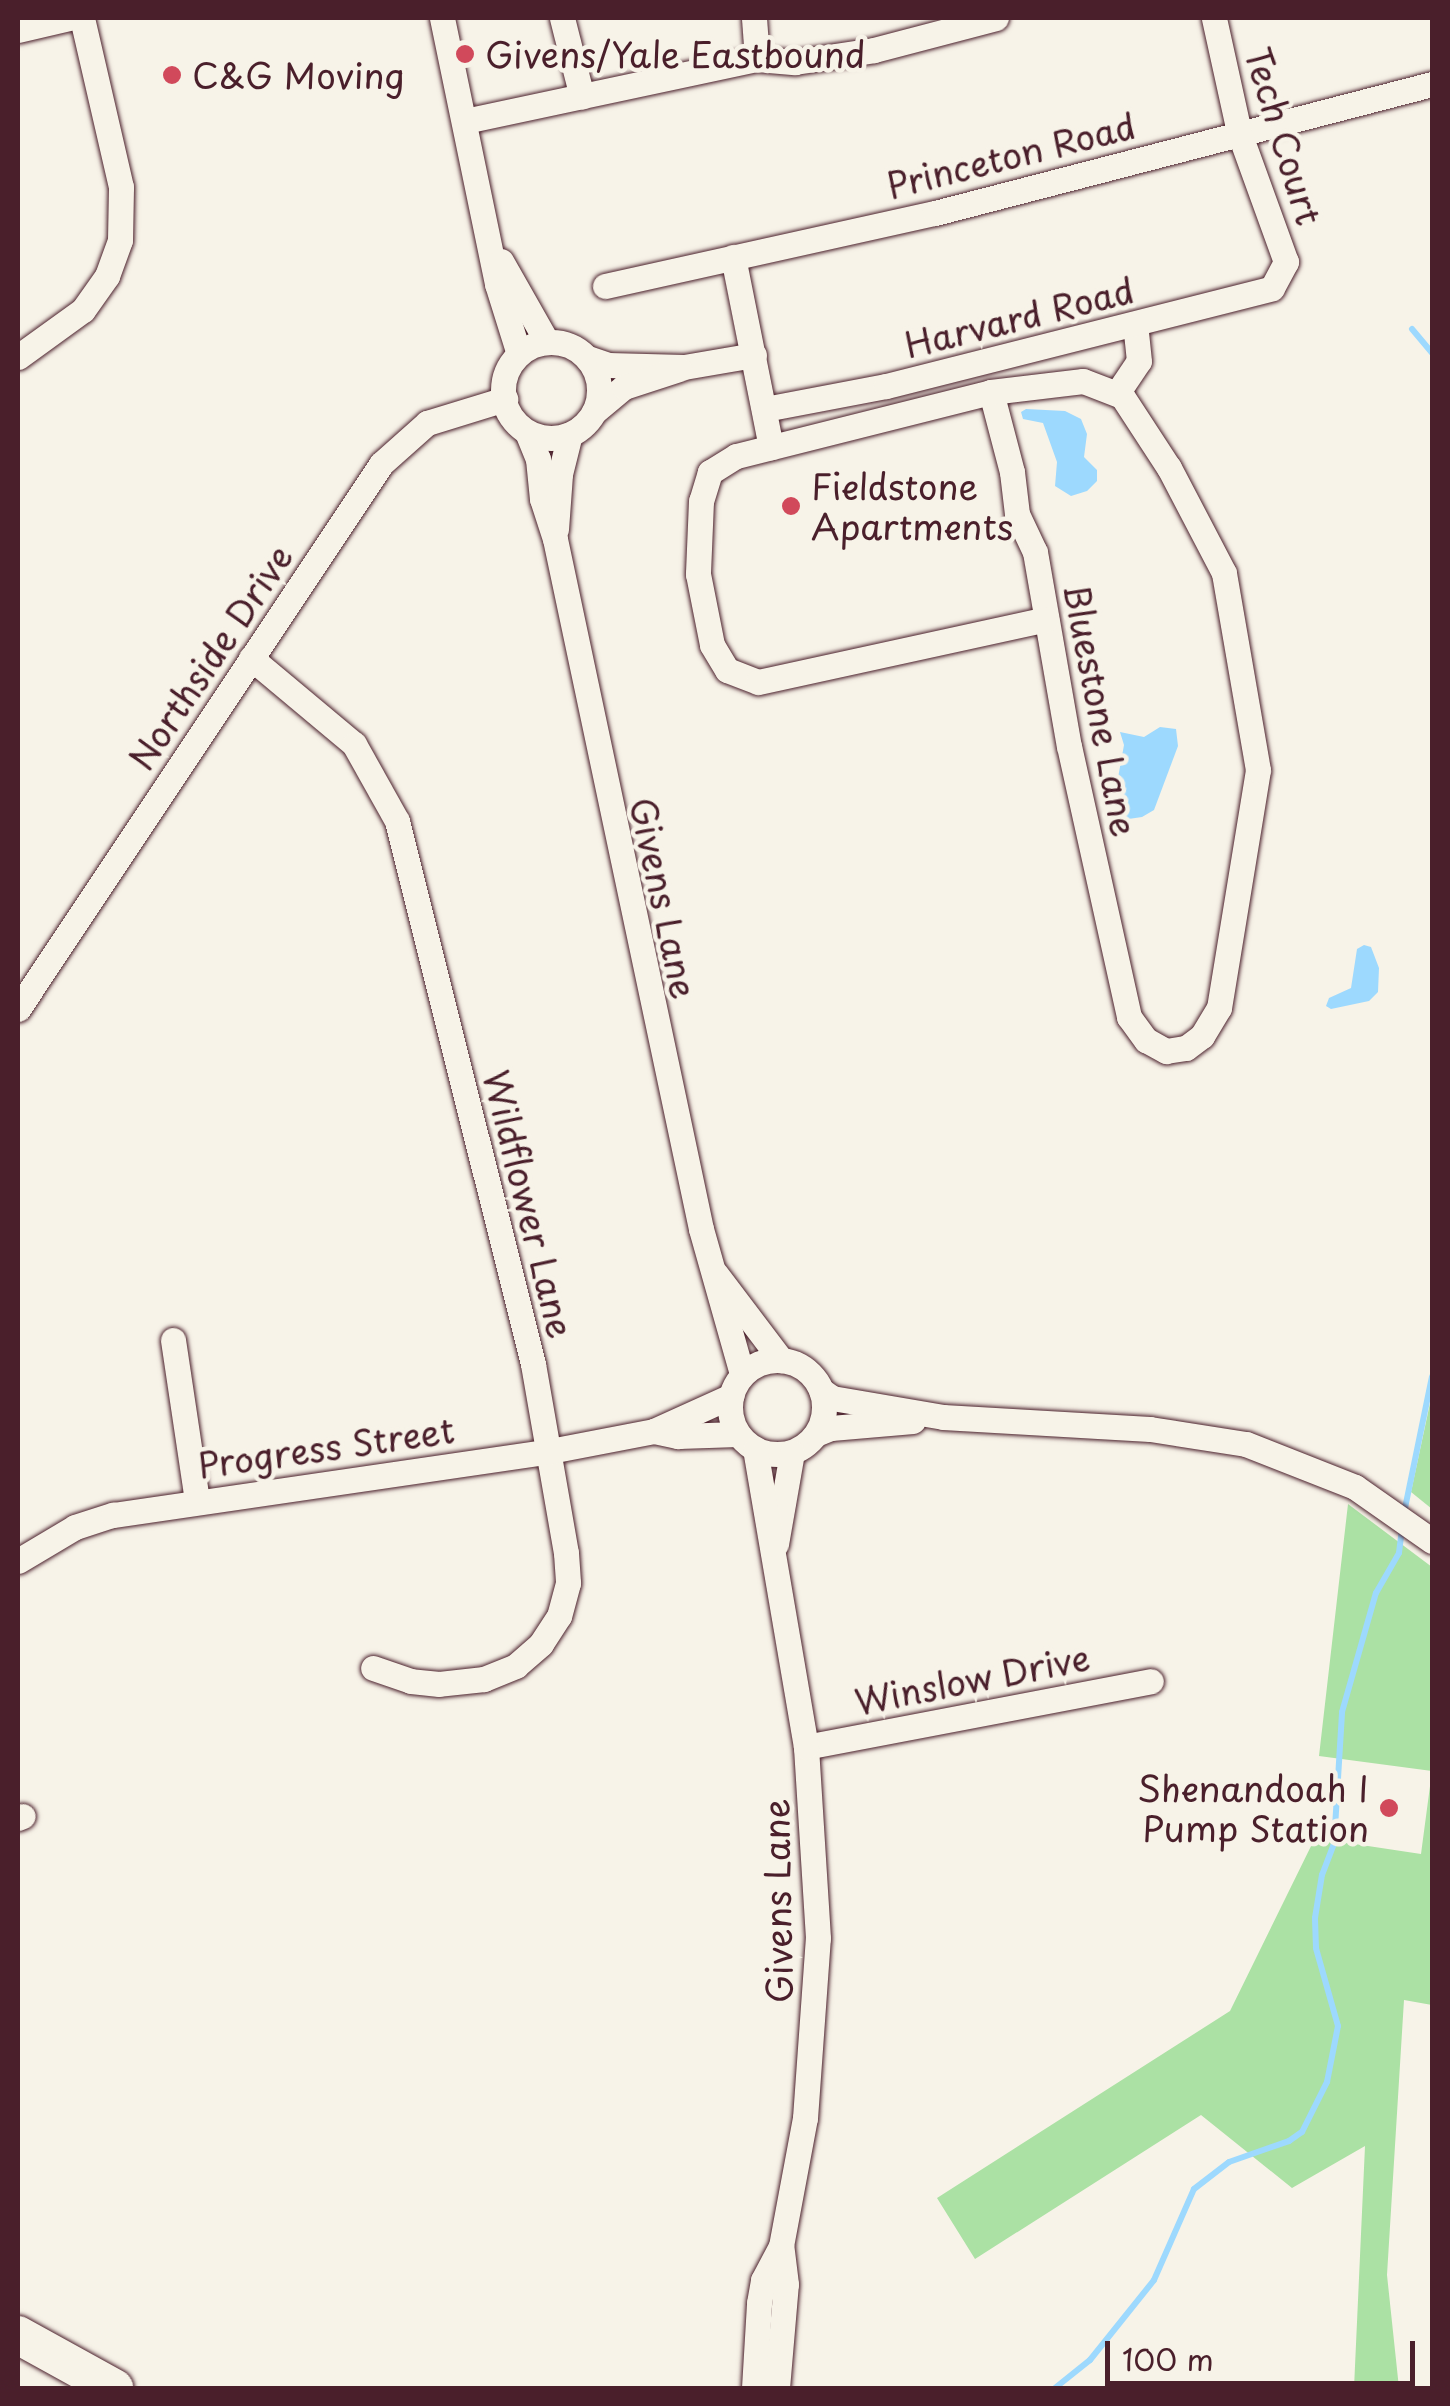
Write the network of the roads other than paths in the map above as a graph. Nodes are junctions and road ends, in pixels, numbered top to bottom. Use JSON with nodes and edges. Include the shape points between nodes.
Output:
{"nodes":[{"id":1,"x":70,"y":18,"type":"edge"},
{"id":2,"x":82,"y":18,"type":"edge"},
{"id":3,"x":442,"y":18,"type":"edge"},
{"id":4,"x":562,"y":18,"type":"edge"},
{"id":5,"x":754,"y":18,"type":"edge"},
{"id":6,"x":996,"y":18,"type":"edge"},
{"id":7,"x":1214,"y":18,"type":"edge"},
{"id":8,"x":18,"y":30,"type":"edge"},
{"id":9,"x":757,"y":59,"type":"junction"},
{"id":10,"x":1432,"y":84,"type":"edge"},
{"id":11,"x":582,"y":97,"type":"junction"},
{"id":12,"x":465,"y":121,"type":"junction"},
{"id":13,"x":1238,"y":132,"type":"junction"},
{"id":14,"x":491,"y":244,"type":"junction"},
{"id":15,"x":733,"y":257,"type":"junction"},
{"id":16,"x":1283,"y":275,"type":"joint"},
{"id":17,"x":604,"y":286,"type":"dead end"},
{"id":18,"x":1135,"y":324,"type":"junction"},
{"id":19,"x":547,"y":342,"type":"junction"},
{"id":20,"x":519,"y":354,"type":"junction"},
{"id":21,"x":754,"y":355,"type":"junction"},
{"id":22,"x":18,"y":357,"type":"edge"},
{"id":23,"x":588,"y":358,"type":"junction"},
{"id":24,"x":684,"y":367,"type":"junction"},
{"id":25,"x":991,"y":392,"type":"junction"},
{"id":26,"x":1118,"y":392,"type":"junction"},
{"id":27,"x":505,"y":399,"type":"junction"},
{"id":28,"x":765,"y":409,"type":"junction"},
{"id":29,"x":594,"y":412,"type":"junction"},
{"id":30,"x":527,"y":432,"type":"junction"},
{"id":31,"x":570,"y":434,"type":"junction"},
{"id":32,"x":771,"y":447,"type":"junction"},
{"id":33,"x":555,"y":539,"type":"junction"},
{"id":34,"x":1046,"y":618,"type":"junction"},
{"id":35,"x":251,"y":658,"type":"junction"},
{"id":36,"x":18,"y":1009,"type":"edge"},
{"id":37,"x":713,"y":1270,"type":"junction"},
{"id":38,"x":173,"y":1340,"type":"dead end"},
{"id":39,"x":781,"y":1360,"type":"junction"},
{"id":40,"x":737,"y":1385,"type":"junction"},
{"id":41,"x":821,"y":1390,"type":"junction"},
{"id":42,"x":943,"y":1417,"type":"junction"},
{"id":43,"x":654,"y":1432,"type":"junction"},
{"id":44,"x":816,"y":1434,"type":"junction"},
{"id":45,"x":747,"y":1442,"type":"junction"},
{"id":46,"x":550,"y":1452,"type":"junction"},
{"id":47,"x":792,"y":1452,"type":"junction"},
{"id":48,"x":197,"y":1500,"type":"junction"},
{"id":49,"x":1432,"y":1541,"type":"edge"},
{"id":50,"x":775,"y":1554,"type":"junction"},
{"id":51,"x":18,"y":1561,"type":"edge"},
{"id":52,"x":373,"y":1668,"type":"dead end"},
{"id":53,"x":1151,"y":1680,"type":"dead end"},
{"id":54,"x":806,"y":1746,"type":"junction"},
{"id":55,"x":781,"y":2246,"type":"junction"},
{"id":56,"x":18,"y":2335,"type":"edge"},
{"id":57,"x":114,"y":2388,"type":"edge"},
{"id":58,"x":754,"y":2388,"type":"edge"},
{"id":59,"x":777,"y":2388,"type":"edge"}],
"edges":[{"from":1,"to":8,"type":"street"},
{"from":2,"to":22,"type":"street","via":[[121,187],[120,240],[107,276],[83,310]]},
{"from":3,"to":12,"type":"street"},
{"from":4,"to":11,"type":"street"},
{"from":5,"to":9,"type":"street"},
{"from":6,"to":9,"type":"street","via":[[830,59]]},
{"from":7,"to":13,"type":"street","name":"Tech Court"},
{"from":9,"to":11,"type":"street"},
{"from":10,"to":13,"type":"street","name":"Princeton Road"},
{"from":11,"to":12,"type":"street"},
{"from":12,"to":14,"type":"street"},
{"from":13,"to":15,"type":"street","name":"Princeton Road","via":[[935,213]]},
{"from":13,"to":16,"type":"street","name":"Tech Court","via":[[1282,250]]},
{"from":14,"to":19,"type":"street"},
{"from":14,"to":20,"type":"street"},
{"from":15,"to":17,"type":"street","name":"Princeton Road"},
{"from":15,"to":21,"type":"street"},
{"from":16,"to":18,"type":"street","name":"Harvard Road","via":[[1262,292]]},
{"from":18,"to":26,"type":"street","via":[[1140,361]]},
{"from":18,"to":28,"type":"street","name":"Harvard Road"},
{"from":19,"to":20,"type":"street"},
{"from":19,"to":23,"type":"street","via":[[564,343]]},
{"from":20,"to":27,"type":"street","via":[[507,371]]},
{"from":21,"to":24,"type":"street"},
{"from":21,"to":28,"type":"street"},
{"from":23,"to":24,"type":"street","via":[[608,365]]},
{"from":23,"to":29,"type":"street","via":[[599,389]]},
{"from":24,"to":29,"type":"street","via":[[624,387]]},
{"from":25,"to":26,"type":"street","via":[[1083,381]]},
{"from":25,"to":32,"type":"street"},
{"from":25,"to":34,"type":"street","name":"Bluestone Lane","via":[[1017,514],[1036,552]]},
{"from":26,"to":34,"type":"street","name":"Bluestone Lane","via":[[1169,468],[1224,574],[1258,770],[1218,1008],[1186,1048],[1166,1051],[1146,1040],[1130,1017]]},
{"from":27,"to":30,"type":"street"},
{"from":27,"to":35,"type":"street","name":"Northside Drive","via":[[426,423],[404,439]]},
{"from":28,"to":32,"type":"street"},
{"from":29,"to":31,"type":"street"},
{"from":30,"to":31,"type":"street"},
{"from":30,"to":33,"type":"street","name":"Givens Lane"},
{"from":31,"to":33,"type":"street","name":"Givens Lane"},
{"from":32,"to":34,"type":"street","via":[[710,472],[701,501],[702,610],[728,670],[758,682]]},
{"from":33,"to":37,"type":"street","name":"Givens Lane"},
{"from":35,"to":36,"type":"street","name":"Northside Drive"},
{"from":35,"to":46,"type":"street","name":"Wildflower Lane","via":[[354,744],[396,821]]},
{"from":37,"to":39,"type":"street","name":"Givens Lane"},
{"from":37,"to":40,"type":"street","name":"Givens Lane"},
{"from":38,"to":48,"type":"street"},
{"from":39,"to":40,"type":"street","via":[[767,1360]]},
{"from":39,"to":41,"type":"street","via":[[806,1369]]},
{"from":40,"to":43,"type":"street","name":"Progress Street"},
{"from":40,"to":45,"type":"street","via":[[730,1409]]},
{"from":41,"to":42,"type":"street","via":[[832,1398]]},
{"from":41,"to":44,"type":"street"},
{"from":42,"to":44,"type":"street"},
{"from":42,"to":49,"type":"street","via":[[1188,1433],[1278,1454],[1375,1500]]},
{"from":43,"to":45,"type":"street","name":"Progress Street"},
{"from":43,"to":46,"type":"street","name":"Progress Street"},
{"from":44,"to":47,"type":"street"},
{"from":45,"to":47,"type":"street"},
{"from":45,"to":50,"type":"street","name":"Givens Lane"},
{"from":46,"to":48,"type":"street","name":"Progress Street"},
{"from":46,"to":52,"type":"street","name":"Wildflower Lane","via":[[568,1583],[541,1644],[516,1666],[467,1682],[411,1681]]},
{"from":47,"to":50,"type":"street","name":"Givens Lane"},
{"from":48,"to":51,"type":"street","name":"Progress Street","via":[[74,1528]]},
{"from":50,"to":54,"type":"street","name":"Givens Lane"},
{"from":53,"to":54,"type":"street","name":"Winslow Drive"},
{"from":54,"to":55,"type":"street","name":"Givens Lane","via":[[816,2013]]},
{"from":55,"to":58,"type":"street","name":"Givens Lane","via":[[761,2292]]},
{"from":55,"to":59,"type":"street","name":"Givens Lane","via":[[786,2284]]},
{"from":56,"to":57,"type":"highway"}]}
